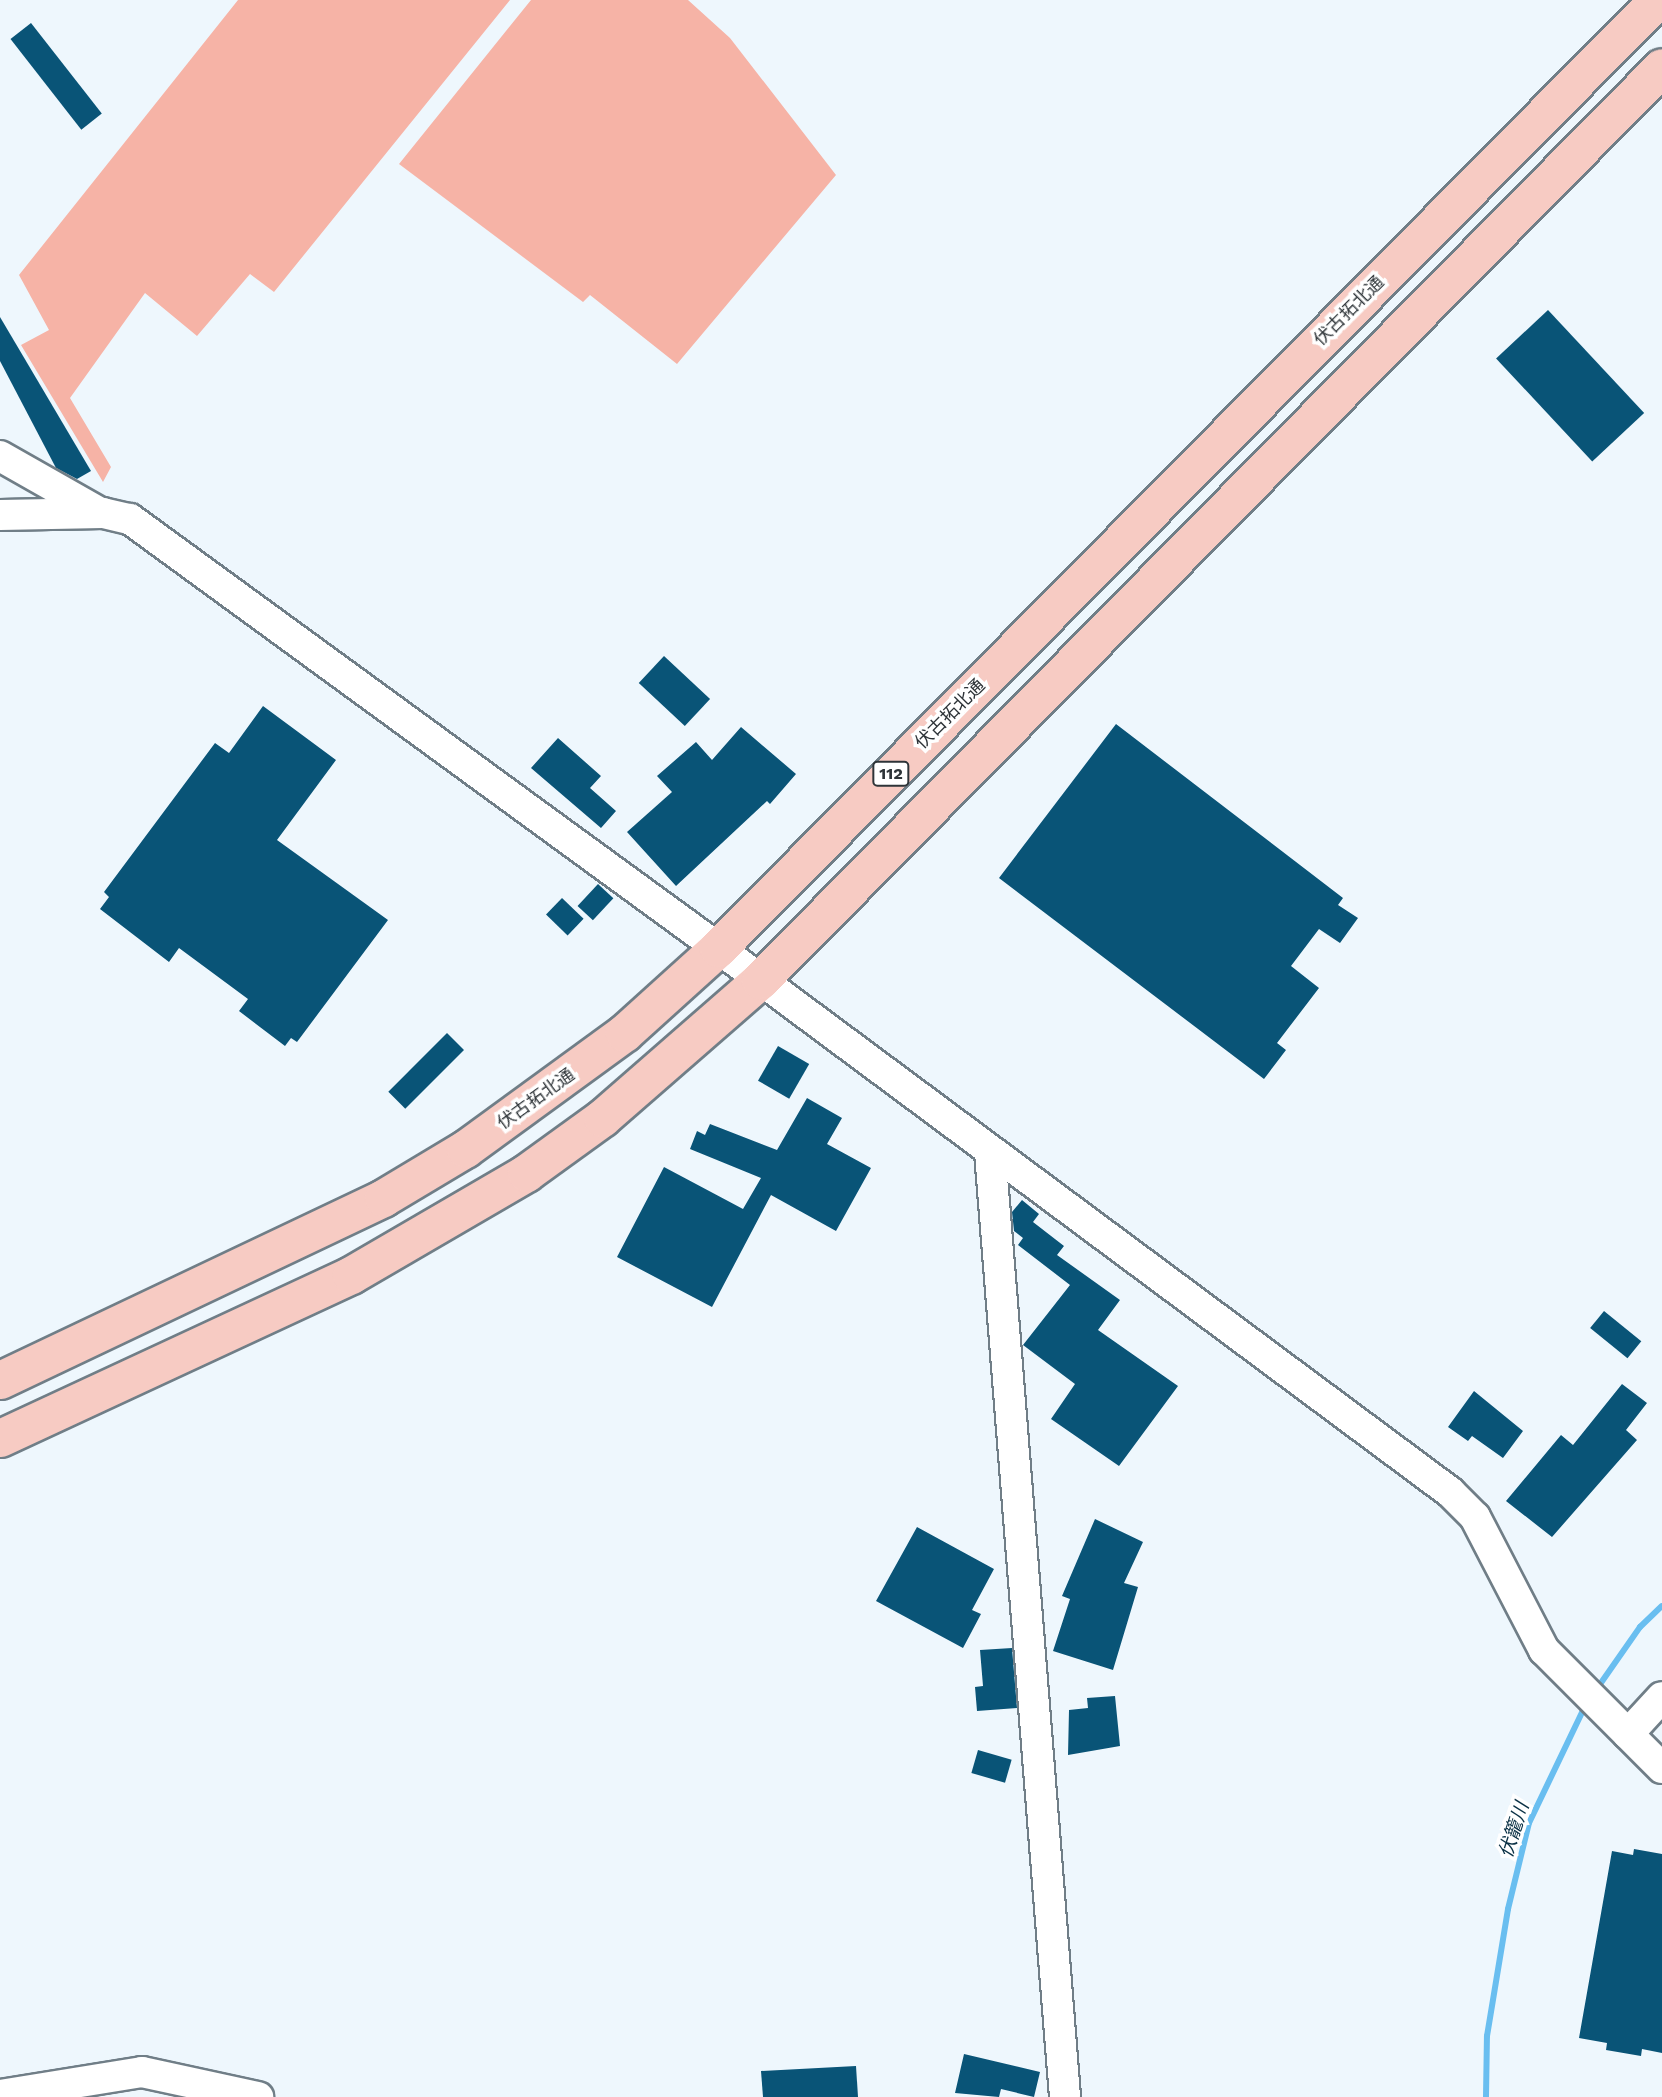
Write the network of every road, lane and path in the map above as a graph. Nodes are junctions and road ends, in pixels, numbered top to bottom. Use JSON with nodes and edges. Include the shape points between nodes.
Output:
{"nodes":[{"id":1,"x":1657,"y":0,"type":"edge"},
{"id":2,"x":1662,"y":66,"type":"edge"},
{"id":3,"x":0,"y":456,"type":"edge"},
{"id":4,"x":103,"y":513,"type":"junction"},
{"id":5,"x":0,"y":515,"type":"edge"},
{"id":6,"x":718,"y":948,"type":"junction"},
{"id":7,"x":760,"y":980,"type":"junction"},
{"id":8,"x":990,"y":1152,"type":"junction"},
{"id":9,"x":0,"y":1380,"type":"edge"},
{"id":10,"x":0,"y":1438,"type":"edge"},
{"id":11,"x":1662,"y":1697,"type":"edge"},
{"id":12,"x":1623,"y":1729,"type":"junction"},
{"id":13,"x":1662,"y":1768,"type":"edge"},
{"id":14,"x":0,"y":2095,"type":"edge"},
{"id":15,"x":258,"y":2097,"type":"edge"},
{"id":16,"x":1065,"y":2097,"type":"edge"}],
"edges":[{"from":1,"to":6,"type":"main road","name":"伏古拓北通","number":"112"},
{"from":2,"to":7,"type":"main road"},
{"from":3,"to":4,"type":"street"},
{"from":4,"to":5,"type":"street"},
{"from":4,"to":6,"type":"street","via":[[130,519]]},
{"from":6,"to":7,"type":"street"},
{"from":6,"to":9,"type":"main road","name":"伏古拓北通","number":"112","via":[[624,1033],[465,1149],[383,1198],[275,1253]]},
{"from":7,"to":8,"type":"street"},
{"from":7,"to":10,"type":"main road","via":[[602,1118],[527,1173],[439,1228],[351,1275]]},
{"from":8,"to":12,"type":"street","via":[[1450,1492],[1475,1517],[1544,1650]]},
{"from":8,"to":16,"type":"street"},
{"from":11,"to":12,"type":"street"},
{"from":12,"to":13,"type":"street"},
{"from":14,"to":15,"type":"street","via":[[142,2072]]}]}
